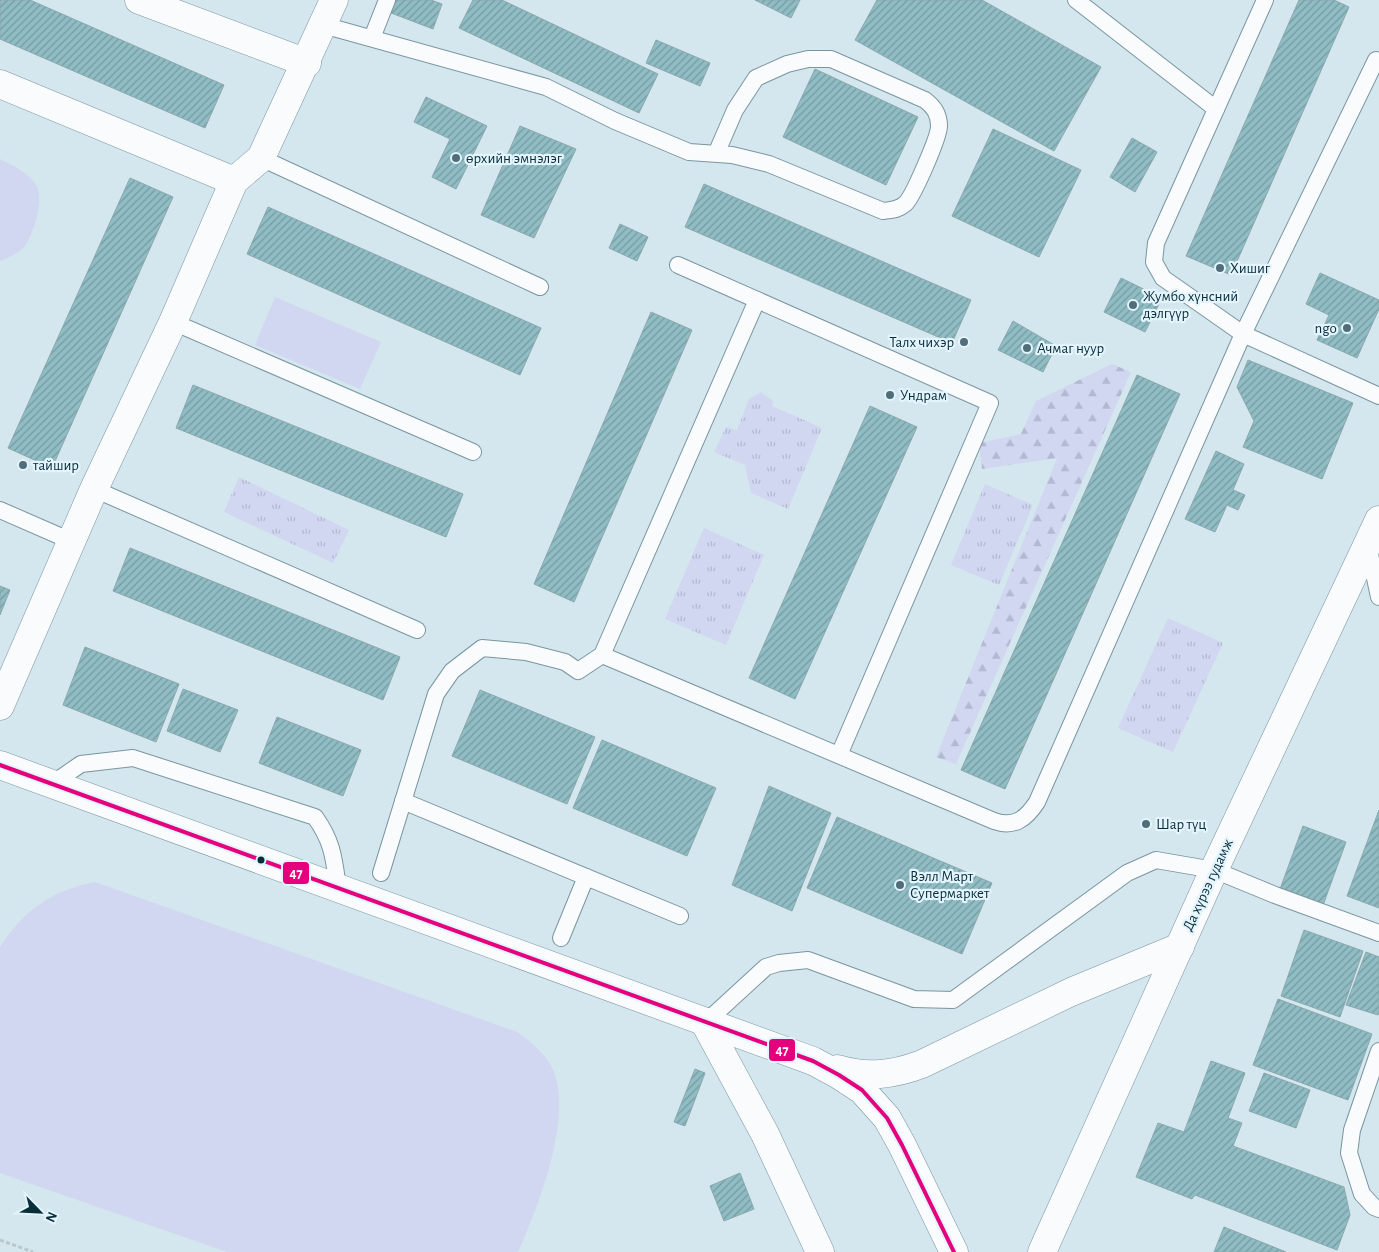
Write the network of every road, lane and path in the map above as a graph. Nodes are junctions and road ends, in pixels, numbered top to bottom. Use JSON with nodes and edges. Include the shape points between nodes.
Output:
{"nodes":[{"id":1,"x":139,"y":0,"type":"edge"},
{"id":2,"x":334,"y":0,"type":"edge"},
{"id":3,"x":387,"y":0,"type":"edge"},
{"id":4,"x":1076,"y":0,"type":"edge"},
{"id":5,"x":1265,"y":0,"type":"edge"},
{"id":6,"x":323,"y":25,"type":"junction"},
{"id":7,"x":372,"y":38,"type":"junction"},
{"id":8,"x":306,"y":62,"type":"junction"},
{"id":9,"x":1379,"y":62,"type":"edge"},
{"id":10,"x":0,"y":84,"type":"edge"},
{"id":11,"x":1216,"y":109,"type":"junction"},
{"id":12,"x":716,"y":154,"type":"junction"},
{"id":13,"x":261,"y":158,"type":"junction"},
{"id":14,"x":234,"y":181,"type":"junction"},
{"id":15,"x":678,"y":265,"type":"dead end"},
{"id":16,"x":540,"y":288,"type":"dead end"},
{"id":17,"x":757,"y":300,"type":"junction"},
{"id":18,"x":173,"y":322,"type":"junction"},
{"id":19,"x":1243,"y":334,"type":"junction"},
{"id":20,"x":1379,"y":396,"type":"edge"},
{"id":21,"x":473,"y":452,"type":"dead end"},
{"id":22,"x":94,"y":489,"type":"junction"},
{"id":23,"x":0,"y":510,"type":"edge"},
{"id":24,"x":1379,"y":520,"type":"edge"},
{"id":25,"x":71,"y":541,"type":"junction"},
{"id":26,"x":1368,"y":545,"type":"junction"},
{"id":27,"x":1379,"y":597,"type":"edge"},
{"id":28,"x":417,"y":630,"type":"dead end"},
{"id":29,"x":602,"y":655,"type":"junction"},
{"id":30,"x":0,"y":706,"type":"edge"},
{"id":31,"x":838,"y":755,"type":"junction"},
{"id":32,"x":0,"y":766,"type":"edge"},
{"id":33,"x":52,"y":784,"type":"junction"},
{"id":34,"x":403,"y":801,"type":"junction"},
{"id":35,"x":1214,"y":870,"type":"junction"},
{"id":36,"x":381,"y":873,"type":"dead end"},
{"id":37,"x":586,"y":877,"type":"junction"},
{"id":38,"x":338,"y":888,"type":"junction"},
{"id":39,"x":680,"y":916,"type":"dead end"},
{"id":40,"x":1379,"y":933,"type":"edge"},
{"id":41,"x":560,"y":938,"type":"dead end"},
{"id":42,"x":1180,"y":947,"type":"junction"},
{"id":43,"x":705,"y":1023,"type":"junction"},
{"id":44,"x":1379,"y":1051,"type":"edge"},
{"id":45,"x":812,"y":1061,"type":"junction"},
{"id":46,"x":1379,"y":1208,"type":"edge"},
{"id":47,"x":0,"y":1240,"type":"edge"},
{"id":48,"x":33,"y":1252,"type":"edge"},
{"id":49,"x":820,"y":1252,"type":"edge"},
{"id":50,"x":954,"y":1252,"type":"edge"},
{"id":51,"x":1042,"y":1252,"type":"edge"}],
"edges":[{"from":1,"to":8,"type":"main road"},
{"from":2,"to":6,"type":"main road"},
{"from":3,"to":7,"type":"lane"},
{"from":4,"to":11,"type":"lane"},
{"from":5,"to":11,"type":"lane"},
{"from":6,"to":7,"type":"lane"},
{"from":6,"to":8,"type":"main road"},
{"from":7,"to":12,"type":"lane","via":[[546,87],[689,152]]},
{"from":8,"to":13,"type":"main road"},
{"from":9,"to":19,"type":"lane","via":[[1376,60]]},
{"from":10,"to":14,"type":"main road"},
{"from":11,"to":19,"type":"lane","via":[[1156,243],[1154,262],[1163,278]]},
{"from":12,"to":12,"type":"lane","via":[[769,164],[883,210],[895,210],[904,206],[915,190],[939,128],[937,113],[925,100],[831,59],[808,59],[787,64],[756,78],[735,110]]},
{"from":13,"to":14,"type":"main road"},
{"from":13,"to":16,"type":"lane"},
{"from":14,"to":18,"type":"main road"},
{"from":15,"to":17,"type":"lane"},
{"from":17,"to":29,"type":"lane"},
{"from":17,"to":31,"type":"lane","via":[[990,403]]},
{"from":18,"to":21,"type":"lane"},
{"from":18,"to":22,"type":"main road"},
{"from":19,"to":20,"type":"lane"},
{"from":19,"to":31,"type":"lane","via":[[1037,802],[1028,814],[1019,822],[1000,823]]},
{"from":22,"to":25,"type":"main road"},
{"from":22,"to":28,"type":"lane"},
{"from":23,"to":25,"type":"lane"},
{"from":24,"to":26,"type":"main road","name":"Да хүрээ гудамж"},
{"from":25,"to":30,"type":"main road"},
{"from":26,"to":27,"type":"lane"},
{"from":26,"to":35,"type":"main road","name":"Да хүрээ гудамж"},
{"from":29,"to":31,"type":"lane"},
{"from":29,"to":34,"type":"lane","via":[[578,671],[565,662],[526,652],[482,648],[452,671],[436,694]]},
{"from":32,"to":33,"type":"main road"},
{"from":33,"to":38,"type":"main road"},
{"from":33,"to":38,"type":"lane","via":[[81,764],[133,758],[315,817],[326,833],[334,856]]},
{"from":34,"to":36,"type":"lane"},
{"from":34,"to":37,"type":"lane"},
{"from":35,"to":40,"type":"lane"},
{"from":35,"to":42,"type":"main road","name":"Да хүрээ гудамж"},
{"from":35,"to":43,"type":"lane","via":[[1156,860],[1127,873],[953,1000],[914,999],[808,960],[766,967]]},
{"from":37,"to":39,"type":"lane"},
{"from":37,"to":41,"type":"lane"},
{"from":38,"to":43,"type":"main road"},
{"from":42,"to":45,"type":"main road","via":[[1071,992],[907,1070],[883,1075],[858,1074]]},
{"from":42,"to":51,"type":"main road","name":"Да хүрээ гудамж"},
{"from":43,"to":45,"type":"main road"},
{"from":43,"to":49,"type":"main road","via":[[764,1134]]},
{"from":44,"to":46,"type":"lane","via":[[1352,1130],[1349,1153],[1362,1194]]},
{"from":45,"to":50,"type":"main road","via":[[862,1090],[887,1118]]},
{"from":47,"to":48,"type":"path"}]}
